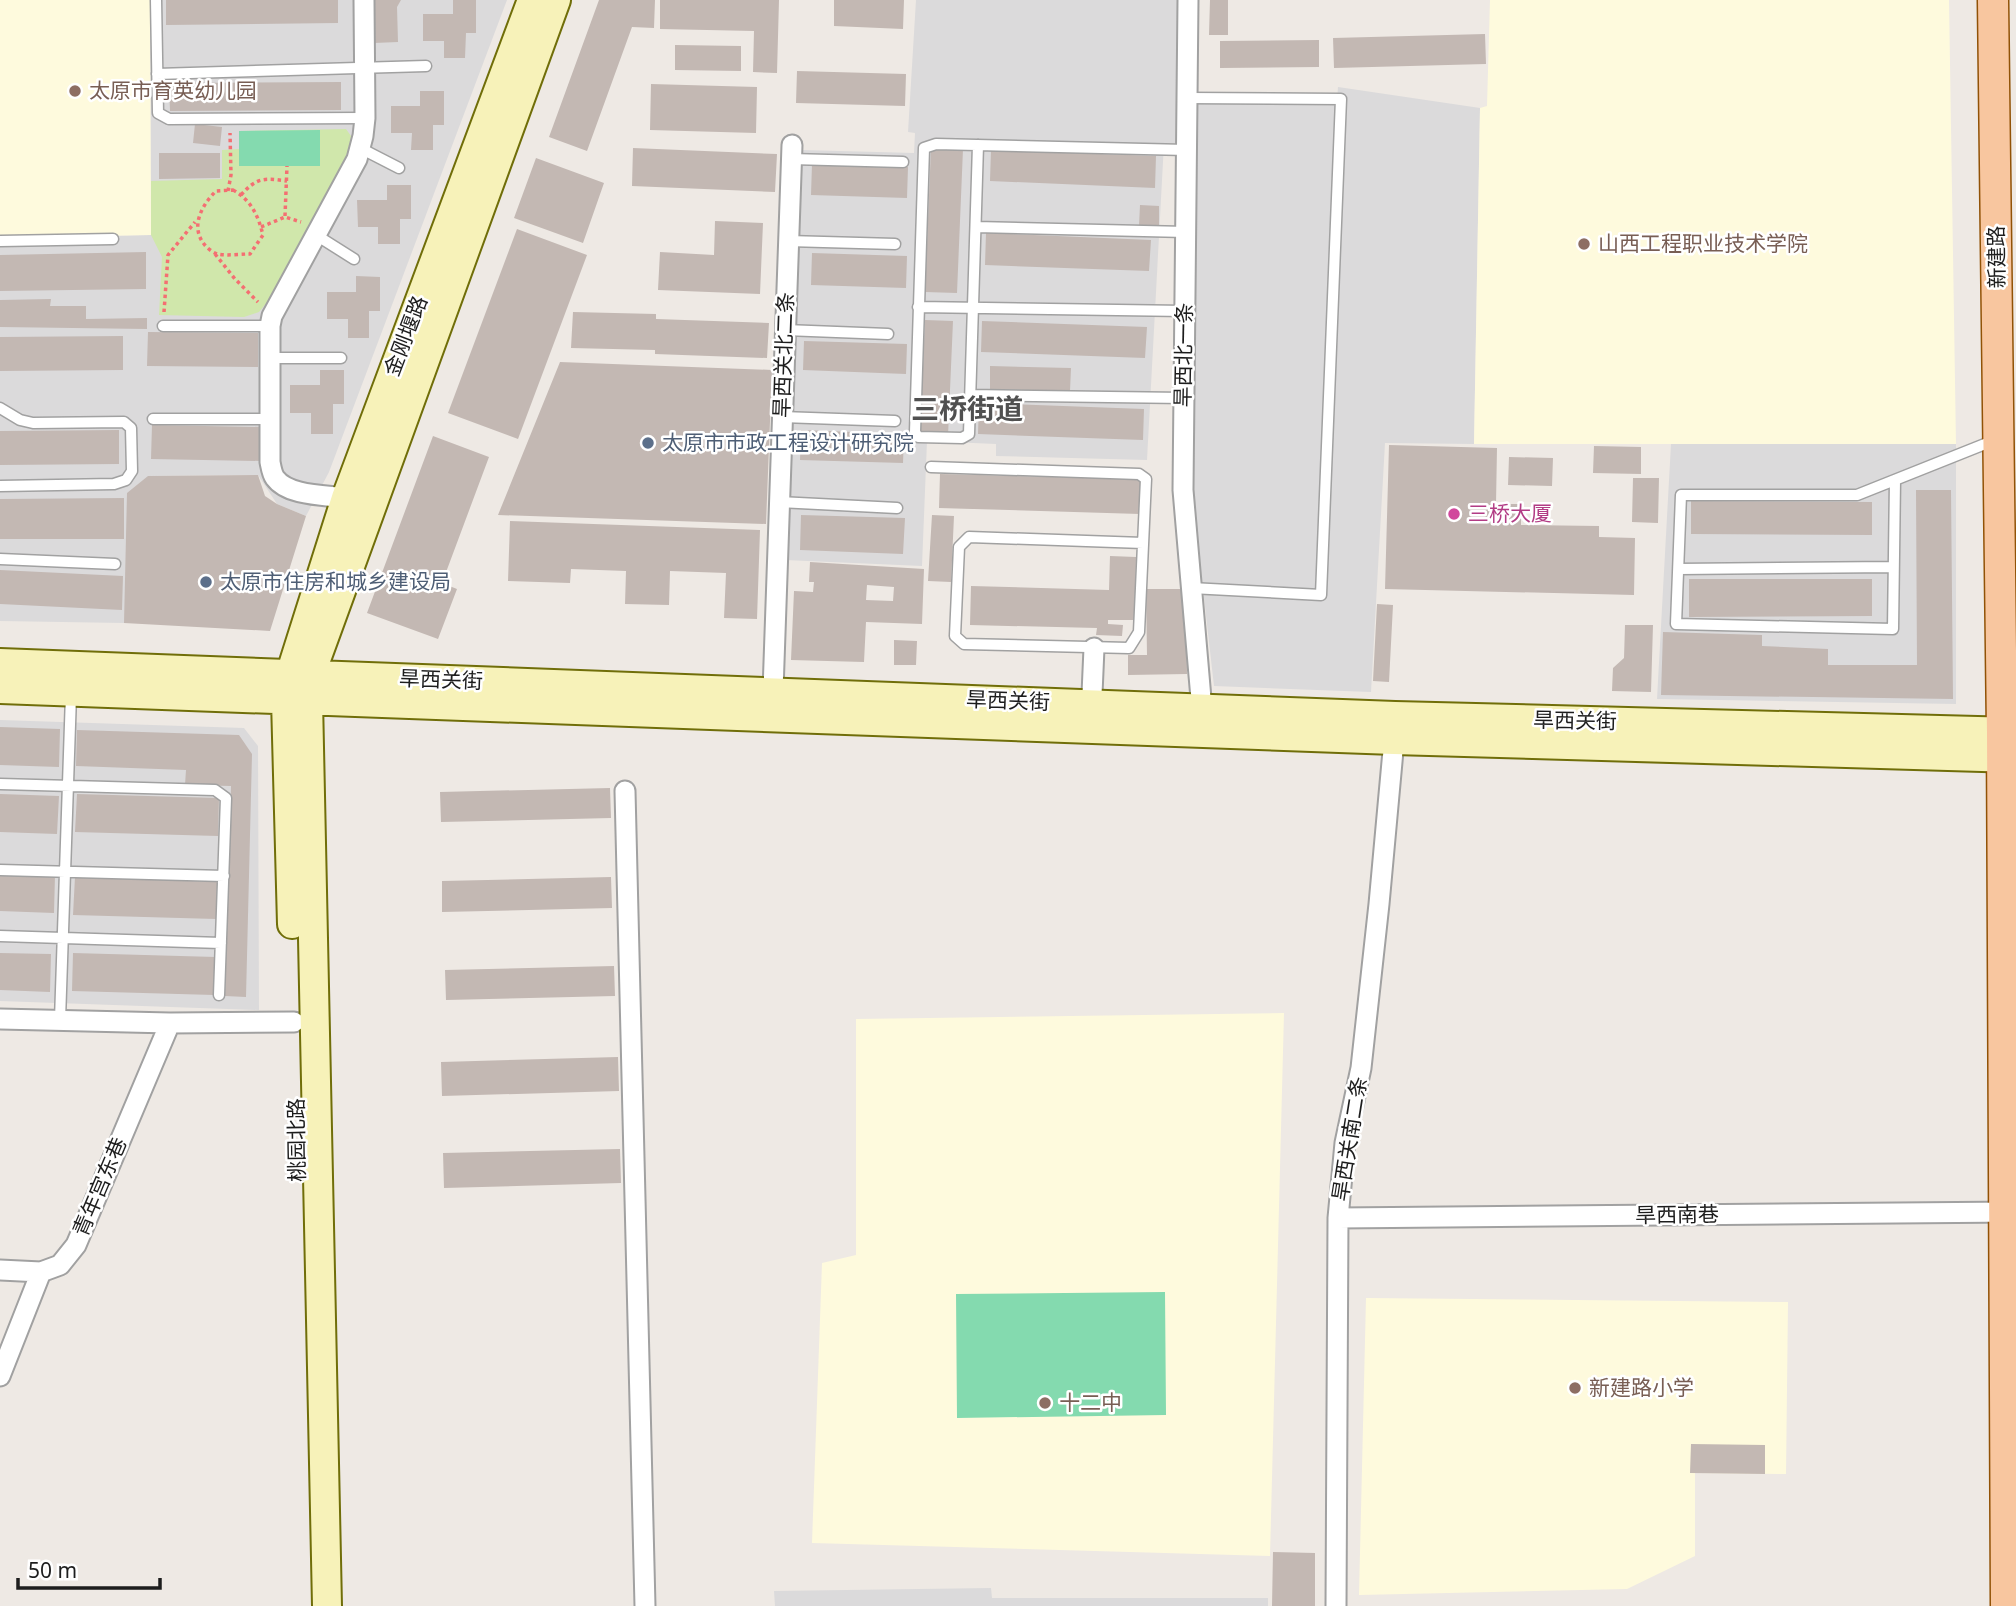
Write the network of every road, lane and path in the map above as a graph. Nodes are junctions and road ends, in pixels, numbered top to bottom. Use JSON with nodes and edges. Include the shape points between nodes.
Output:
{"nodes":[{"id":1,"x":156,"y":0,"type":"edge"},
{"id":2,"x":364,"y":0,"type":"edge"},
{"id":3,"x":532,"y":0,"type":"edge"},
{"id":4,"x":556,"y":0,"type":"edge"},
{"id":5,"x":1188,"y":0,"type":"edge"},
{"id":6,"x":1993,"y":0,"type":"edge"},
{"id":7,"x":426,"y":66,"type":"dead end"},
{"id":8,"x":364,"y":68,"type":"junction"},
{"id":9,"x":158,"y":74,"type":"junction"},
{"id":10,"x":1187,"y":98,"type":"junction"},
{"id":11,"x":230,"y":118,"type":"junction"},
{"id":12,"x":365,"y":118,"type":"junction"},
{"id":13,"x":978,"y":145,"type":"junction"},
{"id":14,"x":360,"y":148,"type":"junction"},
{"id":15,"x":1186,"y":150,"type":"junction"},
{"id":16,"x":792,"y":152,"type":"joint"},
{"id":17,"x":903,"y":162,"type":"dead end"},
{"id":18,"x":287,"y":166,"type":"dead end"},
{"id":19,"x":399,"y":168,"type":"dead end"},
{"id":20,"x":287,"y":181,"type":"junction"},
{"id":21,"x":228,"y":191,"type":"junction"},
{"id":22,"x":241,"y":195,"type":"junction"},
{"id":23,"x":285,"y":217,"type":"junction"},
{"id":24,"x":197,"y":220,"type":"junction"},
{"id":25,"x":261,"y":227,"type":"junction"},
{"id":26,"x":976,"y":227,"type":"junction"},
{"id":27,"x":317,"y":232,"type":"junction"},
{"id":28,"x":1186,"y":232,"type":"junction"},
{"id":29,"x":113,"y":239,"type":"dead end"},
{"id":30,"x":0,"y":241,"type":"edge"},
{"id":31,"x":788,"y":241,"type":"junction"},
{"id":32,"x":895,"y":244,"type":"dead end"},
{"id":33,"x":215,"y":254,"type":"junction"},
{"id":34,"x":354,"y":259,"type":"dead end"},
{"id":35,"x":918,"y":307,"type":"junction"},
{"id":36,"x":973,"y":308,"type":"junction"},
{"id":37,"x":1185,"y":311,"type":"junction"},
{"id":38,"x":271,"y":321,"type":"junction"},
{"id":39,"x":163,"y":326,"type":"joint"},
{"id":40,"x":785,"y":330,"type":"junction"},
{"id":41,"x":888,"y":334,"type":"dead end"},
{"id":42,"x":270,"y":358,"type":"junction"},
{"id":43,"x":341,"y":358,"type":"dead end"},
{"id":44,"x":971,"y":395,"type":"junction"},
{"id":45,"x":1184,"y":398,"type":"junction"},
{"id":46,"x":0,"y":408,"type":"edge"},
{"id":47,"x":782,"y":417,"type":"junction"},
{"id":48,"x":153,"y":419,"type":"dead end"},
{"id":49,"x":270,"y":419,"type":"junction"},
{"id":50,"x":895,"y":421,"type":"dead end"},
{"id":51,"x":1999,"y":438,"type":"junction"},
{"id":52,"x":931,"y":467,"type":"dead end"},
{"id":53,"x":1895,"y":480,"type":"junction"},
{"id":54,"x":0,"y":486,"type":"edge"},
{"id":55,"x":346,"y":498,"type":"junction"},
{"id":56,"x":779,"y":502,"type":"junction"},
{"id":57,"x":897,"y":508,"type":"dead end"},
{"id":58,"x":1143,"y":543,"type":"junction"},
{"id":59,"x":0,"y":559,"type":"edge"},
{"id":60,"x":116,"y":564,"type":"dead end"},
{"id":61,"x":1894,"y":567,"type":"junction"},
{"id":62,"x":1679,"y":569,"type":"junction"},
{"id":63,"x":1191,"y":588,"type":"junction"},
{"id":64,"x":1094,"y":648,"type":"junction"},
{"id":65,"x":0,"y":663,"type":"edge"},
{"id":66,"x":299,"y":688,"type":"junction"},
{"id":67,"x":0,"y":689,"type":"edge"},
{"id":68,"x":773,"y":691,"type":"junction"},
{"id":69,"x":71,"y":692,"type":"junction"},
{"id":70,"x":1202,"y":710,"type":"junction"},
{"id":71,"x":1091,"y":717,"type":"junction"},
{"id":72,"x":1395,"y":728,"type":"junction"},
{"id":73,"x":2009,"y":745,"type":"edge"},
{"id":74,"x":0,"y":784,"type":"edge"},
{"id":75,"x":68,"y":786,"type":"junction"},
{"id":76,"x":625,"y":791,"type":"dead end"},
{"id":77,"x":0,"y":870,"type":"edge"},
{"id":78,"x":65,"y":872,"type":"junction"},
{"id":79,"x":224,"y":876,"type":"junction"},
{"id":80,"x":0,"y":936,"type":"edge"},
{"id":81,"x":63,"y":938,"type":"junction"},
{"id":82,"x":221,"y":943,"type":"junction"},
{"id":83,"x":219,"y":995,"type":"dead end"},
{"id":84,"x":0,"y":1018,"type":"edge"},
{"id":85,"x":60,"y":1020,"type":"junction"},
{"id":86,"x":294,"y":1022,"type":"junction"},
{"id":87,"x":170,"y":1023,"type":"junction"},
{"id":88,"x":2010,"y":1212,"type":"edge"},
{"id":89,"x":1338,"y":1218,"type":"junction"},
{"id":90,"x":0,"y":1270,"type":"edge"},
{"id":91,"x":41,"y":1272,"type":"junction"},
{"id":92,"x":0,"y":1376,"type":"edge"},
{"id":93,"x":308,"y":1606,"type":"edge"},
{"id":94,"x":327,"y":1606,"type":"edge"},
{"id":95,"x":645,"y":1606,"type":"edge"},
{"id":96,"x":1336,"y":1606,"type":"edge"},
{"id":97,"x":2006,"y":1606,"type":"edge"}],
"edges":[{"from":1,"to":9,"type":"lane"},
{"from":2,"to":8,"type":"street"},
{"from":3,"to":55,"type":"main road","name":"金刚堰路"},
{"from":4,"to":66,"type":"main road"},
{"from":5,"to":10,"type":"street","name":"旱西北一条"},
{"from":6,"to":51,"type":"main road","name":"新建路"},
{"from":7,"to":8,"type":"lane"},
{"from":8,"to":9,"type":"lane"},
{"from":8,"to":12,"type":"street"},
{"from":9,"to":11,"type":"lane","via":[[158,113],[169,119]]},
{"from":10,"to":15,"type":"street","name":"旱西北一条"},
{"from":10,"to":63,"type":"lane","via":[[1340,100],[1321,595]]},
{"from":11,"to":12,"type":"lane"},
{"from":11,"to":21,"type":"path"},
{"from":12,"to":14,"type":"street"},
{"from":13,"to":15,"type":"lane"},
{"from":13,"to":26,"type":"lane"},
{"from":13,"to":35,"type":"lane","via":[[924,148]]},
{"from":14,"to":19,"type":"lane"},
{"from":14,"to":27,"type":"street"},
{"from":15,"to":28,"type":"street","name":"旱西北一条"},
{"from":16,"to":17,"type":"lane"},
{"from":16,"to":31,"type":"street","name":"旱西关北二条"},
{"from":18,"to":20,"type":"path"},
{"from":20,"to":22,"type":"path","via":[[264,178],[251,183]]},
{"from":20,"to":23,"type":"path"},
{"from":21,"to":22,"type":"path"},
{"from":21,"to":24,"type":"path","via":[[216,191],[209,197]]},
{"from":22,"to":25,"type":"path"},
{"from":23,"to":25,"type":"path"},
{"from":23,"to":27,"type":"path"},
{"from":24,"to":33,"type":"path","via":[[197,234]]},
{"from":24,"to":39,"type":"path","via":[[167,255]]},
{"from":25,"to":33,"type":"path","via":[[263,235],[250,254]]},
{"from":26,"to":28,"type":"lane"},
{"from":26,"to":36,"type":"lane"},
{"from":27,"to":34,"type":"lane"},
{"from":27,"to":38,"type":"street"},
{"from":28,"to":37,"type":"street","name":"旱西北一条"},
{"from":29,"to":30,"type":"lane"},
{"from":31,"to":32,"type":"lane"},
{"from":31,"to":40,"type":"street","name":"旱西关北二条"},
{"from":33,"to":38,"type":"path"},
{"from":35,"to":36,"type":"lane"},
{"from":35,"to":44,"type":"lane","via":[[918,437],[962,438],[969,434]]},
{"from":36,"to":37,"type":"lane"},
{"from":36,"to":44,"type":"lane"},
{"from":37,"to":45,"type":"street","name":"旱西北一条"},
{"from":38,"to":39,"type":"lane"},
{"from":38,"to":42,"type":"street"},
{"from":40,"to":41,"type":"lane"},
{"from":40,"to":47,"type":"street","name":"旱西关北二条"},
{"from":42,"to":43,"type":"lane"},
{"from":42,"to":49,"type":"street"},
{"from":44,"to":45,"type":"lane"},
{"from":45,"to":63,"type":"street","name":"旱西北一条","via":[[1183,490]]},
{"from":46,"to":54,"type":"lane","via":[[33,423],[124,422],[131,428],[132,460],[126,480],[114,484]]},
{"from":47,"to":50,"type":"lane"},
{"from":47,"to":56,"type":"street","name":"旱西关北二条"},
{"from":48,"to":49,"type":"lane"},
{"from":49,"to":55,"type":"street","via":[[274,477],[298,491]]},
{"from":51,"to":53,"type":"lane"},
{"from":51,"to":73,"type":"main road","name":"新建路"},
{"from":52,"to":58,"type":"lane","via":[[1139,474],[1146,479]]},
{"from":53,"to":61,"type":"lane"},
{"from":53,"to":62,"type":"lane","via":[[1857,495],[1682,495]]},
{"from":55,"to":66,"type":"main road","name":"金刚堰路"},
{"from":56,"to":57,"type":"lane"},
{"from":56,"to":68,"type":"street","name":"旱西关北二条"},
{"from":58,"to":64,"type":"lane","via":[[1139,632],[1129,648]]},
{"from":58,"to":64,"type":"lane","via":[[969,537],[959,547],[955,636],[964,644]]},
{"from":59,"to":60,"type":"lane"},
{"from":61,"to":62,"type":"lane"},
{"from":61,"to":62,"type":"lane","via":[[1893,629],[1676,624]]},
{"from":63,"to":70,"type":"street","name":"旱西北一条"},
{"from":64,"to":71,"type":"street"},
{"from":65,"to":66,"type":"main road","name":"旱西关街"},
{"from":66,"to":68,"type":"main road","name":"旱西关街"},
{"from":66,"to":69,"type":"main road","name":"旱西关街"},
{"from":66,"to":71,"type":"main road","name":"旱西关街"},
{"from":66,"to":86,"type":"main road","name":"桃园北路"},
{"from":66,"to":94,"type":"main road"},
{"from":67,"to":69,"type":"main road","name":"旱西关街"},
{"from":68,"to":71,"type":"main road","name":"旱西关街"},
{"from":69,"to":75,"type":"lane"},
{"from":70,"to":71,"type":"main road","name":"旱西关街"},
{"from":70,"to":72,"type":"main road","name":"旱西关街"},
{"from":71,"to":72,"type":"main road","name":"旱西关街"},
{"from":72,"to":73,"type":"main road","name":"旱西关街"},
{"from":72,"to":89,"type":"street","name":"旱西关南二条","via":[[1361,1068],[1345,1143]]},
{"from":73,"to":88,"type":"main road","name":"新建路"},
{"from":74,"to":75,"type":"lane"},
{"from":75,"to":78,"type":"lane"},
{"from":75,"to":79,"type":"lane","via":[[215,790],[226,798]]},
{"from":76,"to":95,"type":"street"},
{"from":77,"to":78,"type":"lane"},
{"from":78,"to":79,"type":"lane"},
{"from":78,"to":81,"type":"lane"},
{"from":79,"to":82,"type":"lane"},
{"from":80,"to":81,"type":"lane"},
{"from":81,"to":82,"type":"lane"},
{"from":81,"to":85,"type":"lane"},
{"from":82,"to":83,"type":"lane"},
{"from":84,"to":85,"type":"street"},
{"from":85,"to":87,"type":"street"},
{"from":86,"to":87,"type":"street"},
{"from":86,"to":93,"type":"main road","name":"桃园北路"},
{"from":87,"to":91,"type":"street","name":"青年宫东巷","via":[[76,1245],[60,1265]]},
{"from":88,"to":89,"type":"street","name":"旱西南巷"},
{"from":88,"to":97,"type":"main road","name":"新建路"},
{"from":89,"to":96,"type":"street","name":"旱西关南二条"},
{"from":90,"to":91,"type":"street"},
{"from":91,"to":92,"type":"street"}]}
